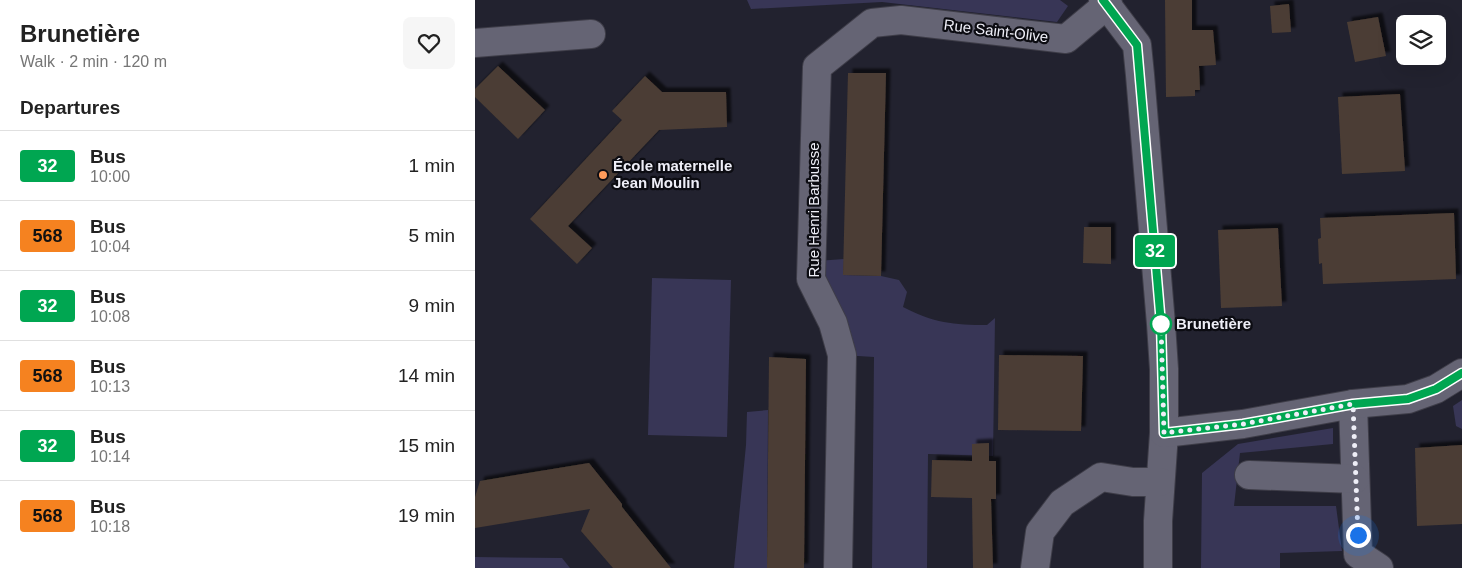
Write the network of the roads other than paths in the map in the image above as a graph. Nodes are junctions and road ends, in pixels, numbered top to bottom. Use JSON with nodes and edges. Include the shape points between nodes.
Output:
{"nodes":[{"id":1,"x":1105,"y":2,"type":"edge"},
{"id":2,"x":872,"y":23,"type":"joint"},
{"id":3,"x":591,"y":34,"type":"dead end"},
{"id":4,"x":475,"y":43,"type":"edge"},
{"id":5,"x":1462,"y":373,"type":"edge"},
{"id":6,"x":1353,"y":404,"type":"junction"},
{"id":7,"x":1164,"y":433,"type":"junction"},
{"id":8,"x":1249,"y":475,"type":"dead end"},
{"id":9,"x":1355,"y":479,"type":"junction"},
{"id":10,"x":1160,"y":482,"type":"junction"},
{"id":11,"x":839,"y":568,"type":"edge"},
{"id":12,"x":1035,"y":568,"type":"edge"},
{"id":13,"x":1158,"y":568,"type":"edge"},
{"id":14,"x":1379,"y":568,"type":"edge"}],
"edges":[{"from":1,"to":2,"type":"street","name":"Rue Saint-Olive","via":[[1066,39],[901,20]]},
{"from":1,"to":7,"type":"street","via":[[1144,39],[1161,324]]},
{"from":2,"to":11,"type":"street","name":"Rue Henri Barbusse","via":[[817,67],[811,279],[833,324],[842,355]]},
{"from":3,"to":4,"type":"street"},
{"from":5,"to":6,"type":"street","via":[[1436,389],[1408,399]]},
{"from":6,"to":7,"type":"street","via":[[1243,424]]},
{"from":6,"to":9,"type":"street"},
{"from":7,"to":10,"type":"street"},
{"from":8,"to":9,"type":"street"},
{"from":9,"to":14,"type":"street","via":[[1358,554]]},
{"from":10,"to":12,"type":"street","via":[[1101,478],[1062,503],[1039,532]]},
{"from":10,"to":13,"type":"street"}]}
